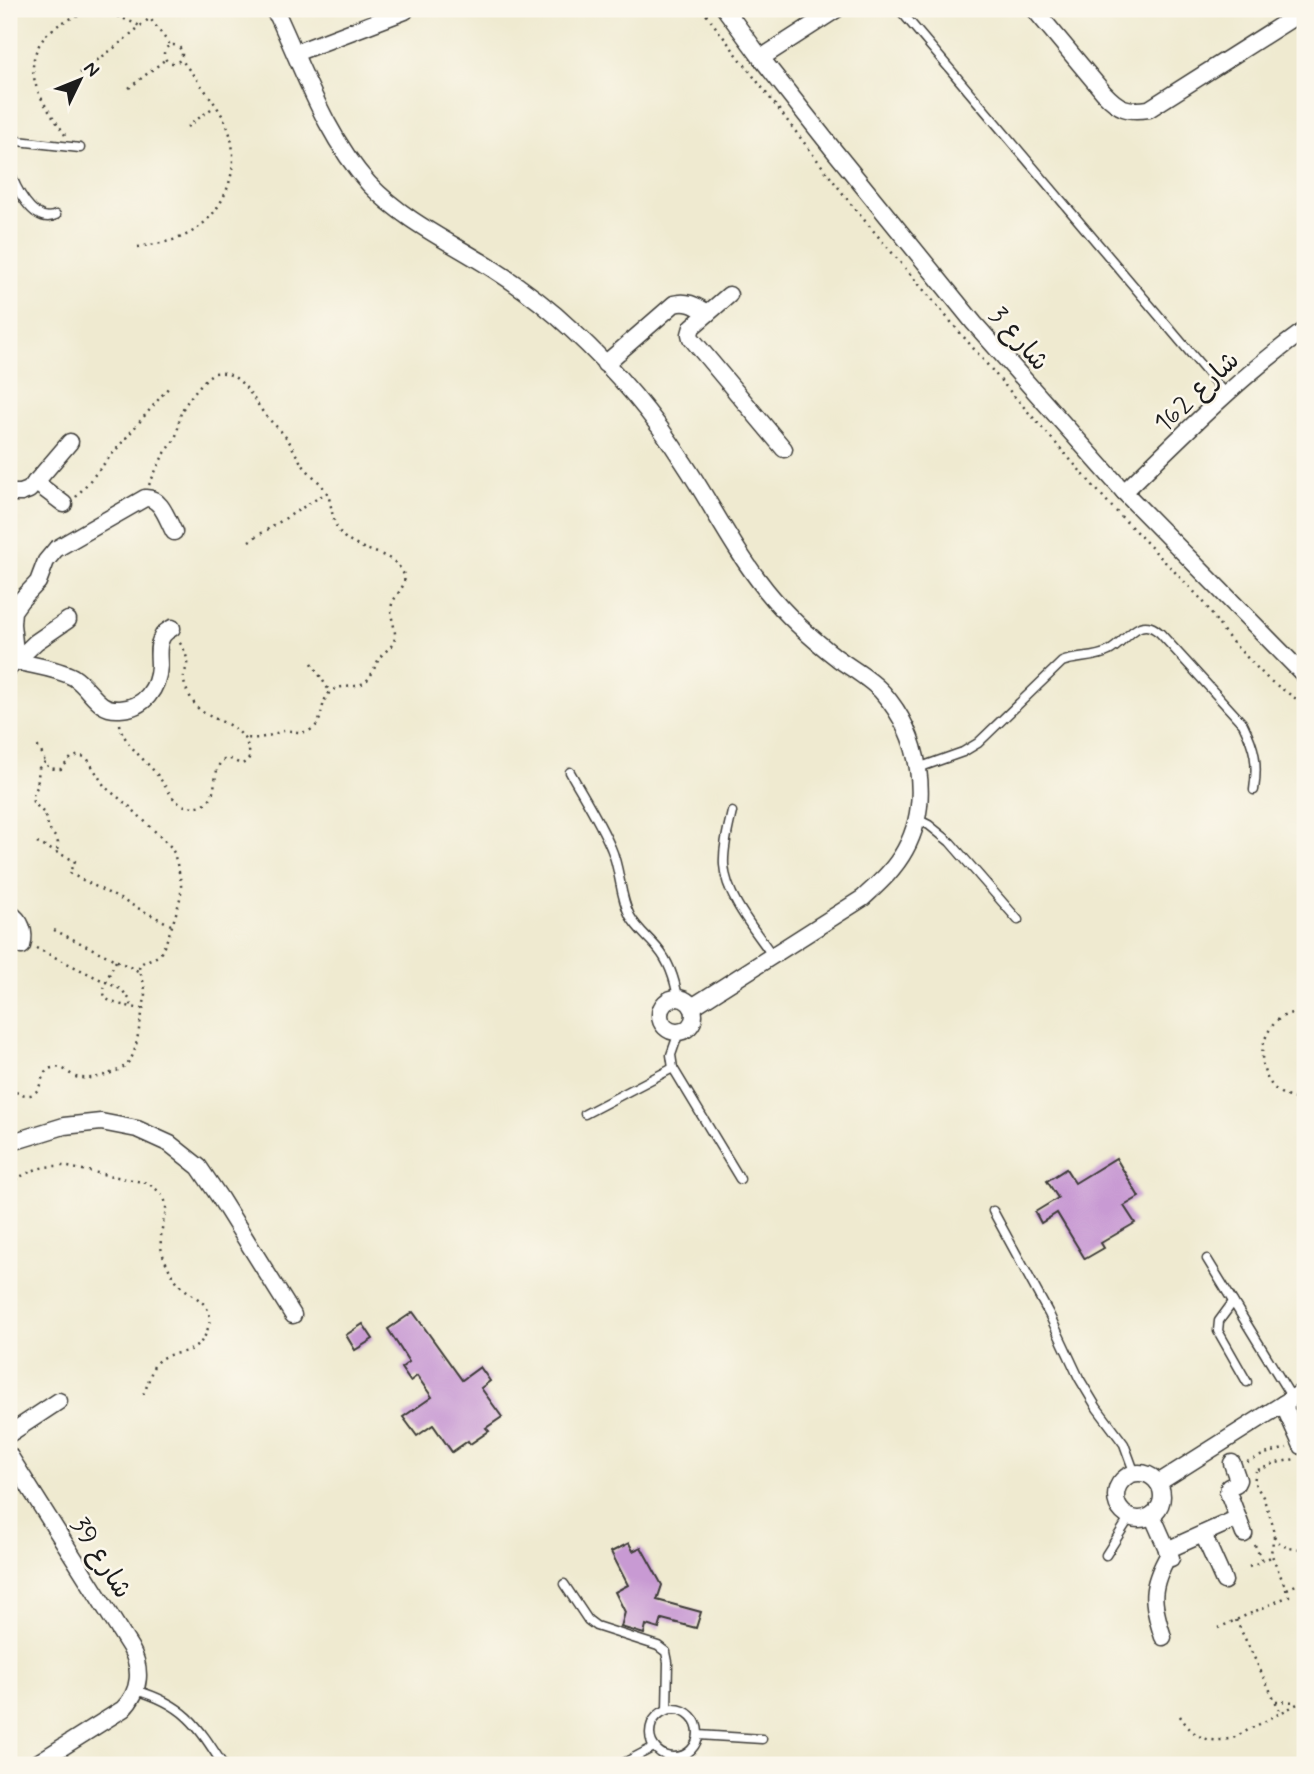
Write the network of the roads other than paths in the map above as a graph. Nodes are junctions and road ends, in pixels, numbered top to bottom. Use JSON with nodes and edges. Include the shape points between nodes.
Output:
{"nodes":[{"id":1,"x":272,"y":9,"type":"edge"},
{"id":2,"x":725,"y":9,"type":"edge"},
{"id":3,"x":837,"y":9,"type":"edge"},
{"id":4,"x":899,"y":9,"type":"edge"},
{"id":5,"x":1034,"y":9,"type":"edge"},
{"id":6,"x":1305,"y":10,"type":"edge"},
{"id":7,"x":405,"y":11,"type":"dead end"},
{"id":8,"x":295,"y":53,"type":"junction"},
{"id":9,"x":761,"y":58,"type":"junction"},
{"id":10,"x":9,"y":140,"type":"edge"},
{"id":11,"x":76,"y":148,"type":"road end"},
{"id":12,"x":9,"y":168,"type":"edge"},
{"id":13,"x":56,"y":215,"type":"dead end"},
{"id":14,"x":729,"y":295,"type":"dead end"},
{"id":15,"x":708,"y":313,"type":"junction"},
{"id":16,"x":1305,"y":330,"type":"edge"},
{"id":17,"x":605,"y":364,"type":"junction"},
{"id":18,"x":1226,"y":395,"type":"junction"},
{"id":19,"x":70,"y":442,"type":"dead end"},
{"id":20,"x":784,"y":449,"type":"dead end"},
{"id":21,"x":35,"y":482,"type":"junction"},
{"id":22,"x":1124,"y":492,"type":"junction"},
{"id":23,"x":9,"y":493,"type":"edge"},
{"id":24,"x":64,"y":504,"type":"road end"},
{"id":25,"x":174,"y":531,"type":"dead end"},
{"id":26,"x":68,"y":620,"type":"dead end"},
{"id":27,"x":172,"y":628,"type":"road end"},
{"id":28,"x":12,"y":665,"type":"edge"},
{"id":29,"x":1305,"y":676,"type":"edge"},
{"id":30,"x":918,"y":768,"type":"junction"},
{"id":31,"x":570,"y":772,"type":"dead end"},
{"id":32,"x":1254,"y":790,"type":"dead end"},
{"id":33,"x":732,"y":812,"type":"dead end"},
{"id":34,"x":917,"y":819,"type":"junction"},
{"id":35,"x":9,"y":913,"type":"edge"},
{"id":36,"x":1018,"y":920,"type":"dead end"},
{"id":37,"x":21,"y":944,"type":"edge"},
{"id":38,"x":772,"y":955,"type":"junction"},
{"id":39,"x":685,"y":1002,"type":"junction"},
{"id":40,"x":679,"y":1031,"type":"junction"},
{"id":41,"x":673,"y":1068,"type":"junction"},
{"id":42,"x":585,"y":1114,"type":"dead end"},
{"id":43,"x":9,"y":1143,"type":"edge"},
{"id":44,"x":740,"y":1179,"type":"dead end"},
{"id":45,"x":993,"y":1211,"type":"dead end"},
{"id":46,"x":1207,"y":1259,"type":"dead end"},
{"id":47,"x":1233,"y":1302,"type":"junction"},
{"id":48,"x":293,"y":1315,"type":"dead end"},
{"id":49,"x":1247,"y":1382,"type":"dead end"},
{"id":50,"x":1293,"y":1397,"type":"edge"},
{"id":51,"x":59,"y":1401,"type":"dead end"},
{"id":52,"x":9,"y":1434,"type":"edge"},
{"id":53,"x":1301,"y":1452,"type":"road end"},
{"id":54,"x":11,"y":1465,"type":"edge"},
{"id":55,"x":1235,"y":1469,"type":"road end"},
{"id":56,"x":1136,"y":1474,"type":"junction"},
{"id":57,"x":1158,"y":1483,"type":"junction"},
{"id":58,"x":1152,"y":1515,"type":"junction"},
{"id":59,"x":1130,"y":1517,"type":"junction"},
{"id":60,"x":1203,"y":1534,"type":"junction"},
{"id":61,"x":1106,"y":1555,"type":"dead end"},
{"id":62,"x":1170,"y":1557,"type":"junction"},
{"id":63,"x":1224,"y":1581,"type":"dead end"},
{"id":64,"x":564,"y":1584,"type":"dead end"},
{"id":65,"x":1163,"y":1637,"type":"dead end"},
{"id":66,"x":135,"y":1690,"type":"junction"},
{"id":67,"x":667,"y":1710,"type":"junction"},
{"id":68,"x":698,"y":1735,"type":"junction"},
{"id":69,"x":762,"y":1739,"type":"dead end"},
{"id":70,"x":654,"y":1747,"type":"junction"},
{"id":71,"x":34,"y":1765,"type":"edge"},
{"id":72,"x":223,"y":1765,"type":"edge"},
{"id":73,"x":620,"y":1765,"type":"edge"}],
"edges":[{"from":1,"to":8,"type":"street"},
{"from":2,"to":9,"type":"street","name":"شارع 3"},
{"from":3,"to":9,"type":"street"},
{"from":4,"to":18,"type":"lane"},
{"from":5,"to":6,"type":"street","via":[[1104,93],[1116,105],[1132,111],[1149,110]]},
{"from":7,"to":8,"type":"street"},
{"from":8,"to":17,"type":"street","via":[[327,125],[370,185],[397,210],[534,298]]},
{"from":9,"to":22,"type":"street","name":"شارع 3","via":[[974,323]]},
{"from":10,"to":11,"type":"lane"},
{"from":12,"to":13,"type":"lane","via":[[29,205],[45,217]]},
{"from":14,"to":15,"type":"street"},
{"from":15,"to":17,"type":"street","via":[[688,302],[674,304]]},
{"from":15,"to":20,"type":"street","via":[[692,327],[691,338]]},
{"from":16,"to":18,"type":"street","name":"شارع 162"},
{"from":17,"to":30,"type":"street","via":[[661,429],[724,530],[787,614],[882,691],[899,714]]},
{"from":18,"to":22,"type":"street","name":"شارع 162"},
{"from":19,"to":21,"type":"street"},
{"from":21,"to":23,"type":"street","via":[[25,492]]},
{"from":21,"to":24,"type":"street"},
{"from":22,"to":29,"type":"street","name":"شارع 3"},
{"from":25,"to":28,"type":"street","via":[[156,500],[149,497],[63,545],[46,561],[38,582],[13,611]]},
{"from":26,"to":28,"type":"street","via":[[41,637]]},
{"from":27,"to":28,"type":"street","via":[[159,642],[158,680],[152,692],[131,708],[108,709],[98,704],[84,685],[63,673]]},
{"from":30,"to":32,"type":"lane","via":[[978,743],[1062,662],[1107,652],[1146,626],[1160,633],[1243,724],[1256,756]]},
{"from":30,"to":34,"type":"street"},
{"from":31,"to":39,"type":"lane","via":[[611,848],[630,916],[669,965]]},
{"from":33,"to":38,"type":"lane","via":[[725,878]]},
{"from":34,"to":36,"type":"lane","via":[[950,842]]},
{"from":34,"to":38,"type":"street","via":[[906,849],[887,876],[863,898]]},
{"from":35,"to":37,"type":"street","via":[[22,928]]},
{"from":38,"to":39,"type":"street"},
{"from":39,"to":40,"type":"street","via":[[694,1018],[689,1027]]},
{"from":39,"to":40,"type":"street","via":[[668,1001],[661,1010],[664,1026]]},
{"from":40,"to":41,"type":"lane","via":[[671,1055]]},
{"from":41,"to":42,"type":"lane"},
{"from":41,"to":44,"type":"lane"},
{"from":43,"to":48,"type":"street","via":[[64,1126],[100,1122],[137,1129],[170,1144],[199,1167]]},
{"from":45,"to":56,"type":"lane","via":[[1079,1378],[1124,1444]]},
{"from":46,"to":47,"type":"lane"},
{"from":47,"to":49,"type":"lane","via":[[1219,1321],[1218,1331]]},
{"from":47,"to":50,"type":"lane"},
{"from":50,"to":53,"type":"street"},
{"from":50,"to":57,"type":"street"},
{"from":51,"to":52,"type":"street"},
{"from":54,"to":66,"type":"street","name":"شارع 39","via":[[136,1657],[139,1679]]},
{"from":55,"to":60,"type":"street","via":[[1238,1482],[1227,1492],[1241,1526]]},
{"from":56,"to":57,"type":"street","via":[[1148,1475]]},
{"from":56,"to":59,"type":"street","via":[[1124,1479],[1117,1496],[1120,1508]]},
{"from":57,"to":58,"type":"street","via":[[1162,1501]]},
{"from":58,"to":59,"type":"street"},
{"from":58,"to":62,"type":"street"},
{"from":59,"to":61,"type":"lane"},
{"from":60,"to":62,"type":"street"},
{"from":60,"to":63,"type":"street"},
{"from":62,"to":65,"type":"street","via":[[1161,1567],[1153,1599]]},
{"from":64,"to":67,"type":"lane","via":[[596,1626],[666,1652]]},
{"from":66,"to":71,"type":"street","via":[[123,1709]]},
{"from":66,"to":72,"type":"lane","via":[[185,1713]]},
{"from":67,"to":68,"type":"lane","via":[[680,1710],[691,1717]]},
{"from":67,"to":70,"type":"lane","via":[[656,1717],[650,1729]]},
{"from":68,"to":69,"type":"lane"},
{"from":68,"to":70,"type":"lane","via":[[694,1747],[677,1757],[664,1756]]},
{"from":70,"to":73,"type":"lane"}]}
